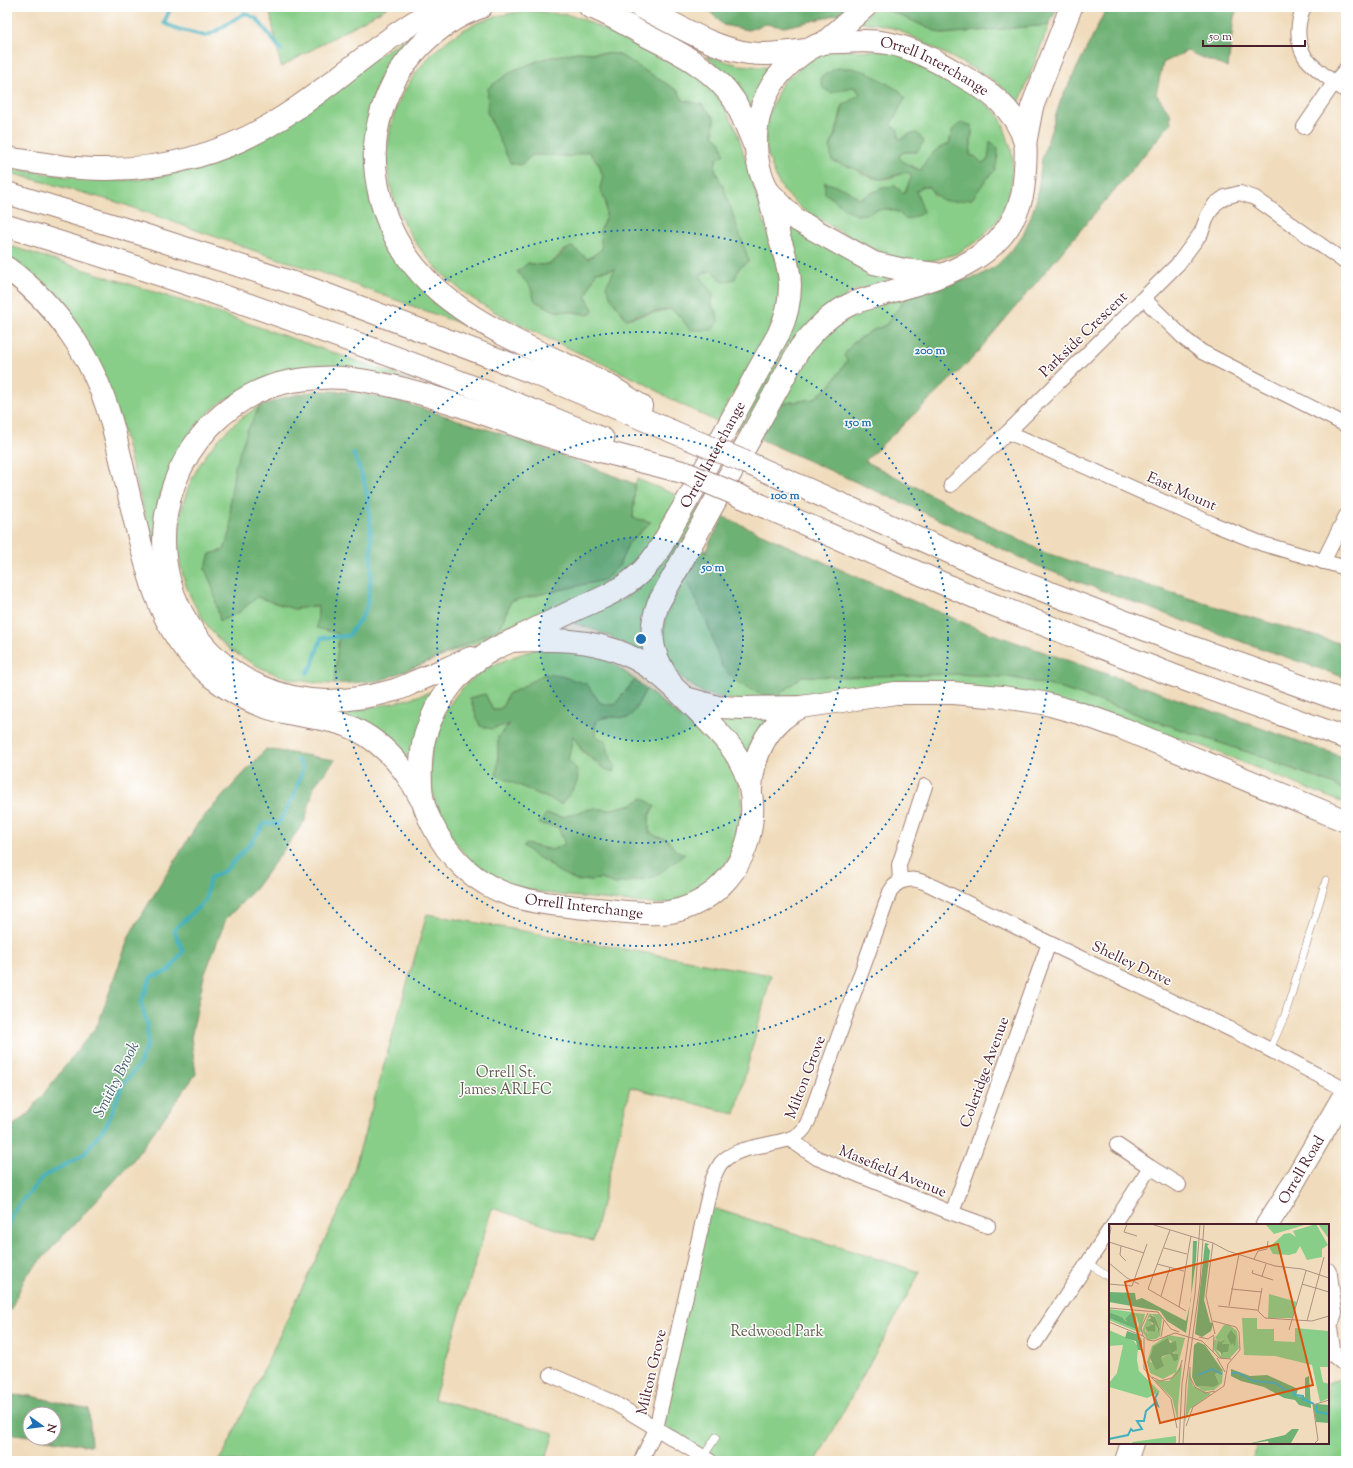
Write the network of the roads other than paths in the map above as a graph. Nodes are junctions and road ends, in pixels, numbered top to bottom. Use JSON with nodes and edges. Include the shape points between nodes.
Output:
{"nodes":[{"id":1,"x":438,"y":7,"type":"edge"},
{"id":2,"x":481,"y":7,"type":"edge"},
{"id":3,"x":590,"y":7,"type":"edge"},
{"id":4,"x":640,"y":7,"type":"edge"},
{"id":5,"x":865,"y":7,"type":"edge"},
{"id":6,"x":1071,"y":7,"type":"edge"},
{"id":7,"x":1304,"y":7,"type":"edge"},
{"id":8,"x":816,"y":46,"type":"junction"},
{"id":9,"x":1346,"y":69,"type":"edge"},
{"id":10,"x":1334,"y":83,"type":"junction"},
{"id":11,"x":1346,"y":91,"type":"edge"},
{"id":12,"x":1304,"y":127,"type":"dead end"},
{"id":13,"x":1025,"y":144,"type":"junction"},
{"id":14,"x":757,"y":149,"type":"junction"},
{"id":15,"x":7,"y":158,"type":"edge"},
{"id":16,"x":767,"y":190,"type":"junction"},
{"id":17,"x":7,"y":193,"type":"edge"},
{"id":18,"x":7,"y":226,"type":"edge"},
{"id":19,"x":1346,"y":264,"type":"edge"},
{"id":20,"x":7,"y":268,"type":"edge"},
{"id":21,"x":943,"y":274,"type":"junction"},
{"id":22,"x":1144,"y":299,"type":"junction"},
{"id":23,"x":1346,"y":425,"type":"edge"},
{"id":24,"x":1008,"y":432,"type":"junction"},
{"id":25,"x":702,"y":444,"type":"junction"},
{"id":26,"x":686,"y":473,"type":"junction"},
{"id":27,"x":951,"y":485,"type":"dead end"},
{"id":28,"x":1346,"y":516,"type":"edge"},
{"id":29,"x":1323,"y":562,"type":"junction"},
{"id":30,"x":1346,"y":568,"type":"edge"},
{"id":31,"x":503,"y":645,"type":"junction"},
{"id":32,"x":679,"y":692,"type":"junction"},
{"id":33,"x":1346,"y":702,"type":"edge"},
{"id":34,"x":801,"y":707,"type":"junction"},
{"id":35,"x":1346,"y":738,"type":"edge"},
{"id":36,"x":925,"y":786,"type":"dead end"},
{"id":37,"x":751,"y":790,"type":"junction"},
{"id":38,"x":423,"y":804,"type":"junction"},
{"id":39,"x":1346,"y":821,"type":"edge"},
{"id":40,"x":1326,"y":880,"type":"dead end"},
{"id":41,"x":900,"y":882,"type":"junction"},
{"id":42,"x":1049,"y":943,"type":"junction"},
{"id":43,"x":1270,"y":1049,"type":"junction"},
{"id":44,"x":1346,"y":1091,"type":"edge"},
{"id":45,"x":789,"y":1139,"type":"junction"},
{"id":46,"x":1117,"y":1145,"type":"dead end"},
{"id":47,"x":1150,"y":1167,"type":"junction"},
{"id":48,"x":1179,"y":1185,"type":"dead end"},
{"id":49,"x":952,"y":1213,"type":"junction"},
{"id":50,"x":1273,"y":1223,"type":"edge"},
{"id":51,"x":1114,"y":1224,"type":"edge"},
{"id":52,"x":988,"y":1226,"type":"dead end"},
{"id":53,"x":1109,"y":1232,"type":"edge"},
{"id":54,"x":1104,"y":1250,"type":"edge"},
{"id":55,"x":1088,"y":1263,"type":"junction"},
{"id":56,"x":1329,"y":1272,"type":"edge"},
{"id":57,"x":1109,"y":1277,"type":"edge"},
{"id":58,"x":1329,"y":1329,"type":"edge"},
{"id":59,"x":1035,"y":1343,"type":"dead end"},
{"id":60,"x":1346,"y":1366,"type":"edge"},
{"id":61,"x":551,"y":1375,"type":"dead end"},
{"id":62,"x":656,"y":1429,"type":"junction"},
{"id":63,"x":716,"y":1437,"type":"dead end"},
{"id":64,"x":1132,"y":1444,"type":"edge"},
{"id":65,"x":707,"y":1459,"type":"edge"},
{"id":66,"x":641,"y":1461,"type":"edge"},
{"id":67,"x":1126,"y":1461,"type":"edge"}],
"edges":[{"from":1,"to":15,"type":"highway","via":[[388,39],[284,116],[224,148],[174,162],[126,169],[81,169]]},
{"from":2,"to":25,"type":"highway","via":[[457,18],[427,39],[403,66],[386,98],[377,133],[376,170],[382,206],[396,240],[418,272],[447,299],[485,324],[604,383]]},
{"from":3,"to":14,"type":"highway","via":[[669,47],[710,73],[735,102]]},
{"from":4,"to":8,"type":"highway","via":[[734,51],[765,55]]},
{"from":5,"to":8,"type":"highway"},
{"from":6,"to":13,"type":"highway","via":[[1032,107]]},
{"from":7,"to":10,"type":"street","via":[[1298,28],[1304,56]]},
{"from":8,"to":13,"type":"highway","name":"Orrell Interchange","via":[[879,42],[905,48],[935,60],[983,88],[996,99],[1012,116]]},
{"from":8,"to":14,"type":"highway","name":"Orrell Interchange","via":[[776,78],[765,96],[758,120]]},
{"from":9,"to":10,"type":"street"},
{"from":10,"to":11,"type":"street"},
{"from":10,"to":12,"type":"street"},
{"from":13,"to":21,"type":"highway","name":"Orrell Interchange","via":[[1022,196],[1007,230],[986,253]]},
{"from":14,"to":16,"type":"highway","name":"Orrell Interchange","via":[[759,166]]},
{"from":16,"to":21,"type":"highway","name":"Orrell Interchange","via":[[795,219],[874,263],[904,270]]},
{"from":16,"to":31,"type":"highway","name":"Orrell Interchange","via":[[789,273],[787,312],[779,333],[682,511],[654,558],[628,584],[608,596]]},
{"from":17,"to":25,"type":"highway","via":[[309,288],[534,373]]},
{"from":18,"to":26,"type":"highway","via":[[293,319],[510,400]]},
{"from":19,"to":22,"type":"street","name":"Parkside Crescent","via":[[1255,198],[1240,193],[1225,197],[1215,204],[1201,233],[1178,264]]},
{"from":20,"to":38,"type":"highway","via":[[42,297],[57,314],[74,337],[90,369],[110,416],[151,581],[168,623],[193,659],[237,695],[271,709],[346,725],[367,736],[396,760],[409,777]]},
{"from":21,"to":32,"type":"highway","name":"Orrell Interchange","via":[[851,304],[816,327],[800,348],[658,604],[652,630],[654,650],[660,667]]},
{"from":22,"to":23,"type":"street","via":[[1202,352]]},
{"from":22,"to":24,"type":"street","name":"Parkside Crescent"},
{"from":24,"to":27,"type":"street","name":"Parkside Crescent"},
{"from":24,"to":29,"type":"street","name":"East Mount","via":[[1213,524],[1262,544]]},
{"from":25,"to":33,"type":"highway","bridge":true,"via":[[990,570],[1169,639]]},
{"from":26,"to":31,"type":"highway","via":[[548,436],[406,389],[348,378],[296,380],[250,396],[216,420],[187,456],[177,476],[164,523],[166,568],[180,610],[194,633],[209,652],[243,679],[265,689],[308,700],[354,698],[395,690]]},
{"from":26,"to":35,"type":"highway","bridge":true,"via":[[978,599],[1172,675]]},
{"from":28,"to":29,"type":"street"},
{"from":29,"to":30,"type":"street","name":"East Mount"},
{"from":31,"to":32,"type":"highway","name":"Orrell Interchange","via":[[550,639],[599,645],[636,660]]},
{"from":31,"to":38,"type":"highway","name":"Orrell Interchange","via":[[471,665],[453,682],[437,705],[423,742]]},
{"from":32,"to":34,"type":"highway","via":[[705,704],[731,708]]},
{"from":32,"to":37,"type":"highway","name":"Orrell Interchange","via":[[730,745],[744,769]]},
{"from":34,"to":37,"type":"highway","via":[[781,720],[759,749]]},
{"from":34,"to":39,"type":"highway","via":[[896,694],[954,693],[1043,703],[1124,729]]},
{"from":36,"to":41,"type":"street","via":[[899,865]]},
{"from":37,"to":38,"type":"highway","name":"Orrell Interchange","via":[[752,818],[747,846],[738,865],[724,883],[704,900],[693,905],[672,912],[649,914],[534,901],[499,891],[471,874],[450,853],[437,834]]},
{"from":40,"to":43,"type":"lane","via":[[1285,1015]]},
{"from":41,"to":42,"type":"street","name":"Shelley Drive","via":[[918,880]]},
{"from":41,"to":45,"type":"street","name":"Milton Grove","via":[[890,892],[809,1119],[798,1135]]},
{"from":42,"to":43,"type":"street","name":"Shelley Drive"},
{"from":42,"to":49,"type":"street","name":"Coleridge Avenue"},
{"from":43,"to":44,"type":"street","name":"Shelley Drive"},
{"from":44,"to":50,"type":"highway","name":"Orrell Road"},
{"from":45,"to":49,"type":"street","name":"Masefield Avenue","via":[[817,1158]]},
{"from":45,"to":62,"type":"street","name":"Milton Grove","via":[[750,1147],[731,1155],[720,1164],[712,1180]]},
{"from":46,"to":47,"type":"street"},
{"from":47,"to":48,"type":"street"},
{"from":47,"to":51,"type":"street"},
{"from":49,"to":52,"type":"street","name":"Masefield Avenue"},
{"from":53,"to":54,"type":"street"},
{"from":54,"to":55,"type":"street"},
{"from":55,"to":57,"type":"lane"},
{"from":55,"to":59,"type":"street"},
{"from":56,"to":58,"type":"street","via":[[1335,1313]]},
{"from":58,"to":60,"type":"street","via":[[1334,1356]]},
{"from":61,"to":62,"type":"street","via":[[611,1401]]},
{"from":62,"to":65,"type":"street"},
{"from":62,"to":66,"type":"street","name":"Milton Grove"},
{"from":63,"to":65,"type":"lane"},
{"from":64,"to":67,"type":"highway"}]}
